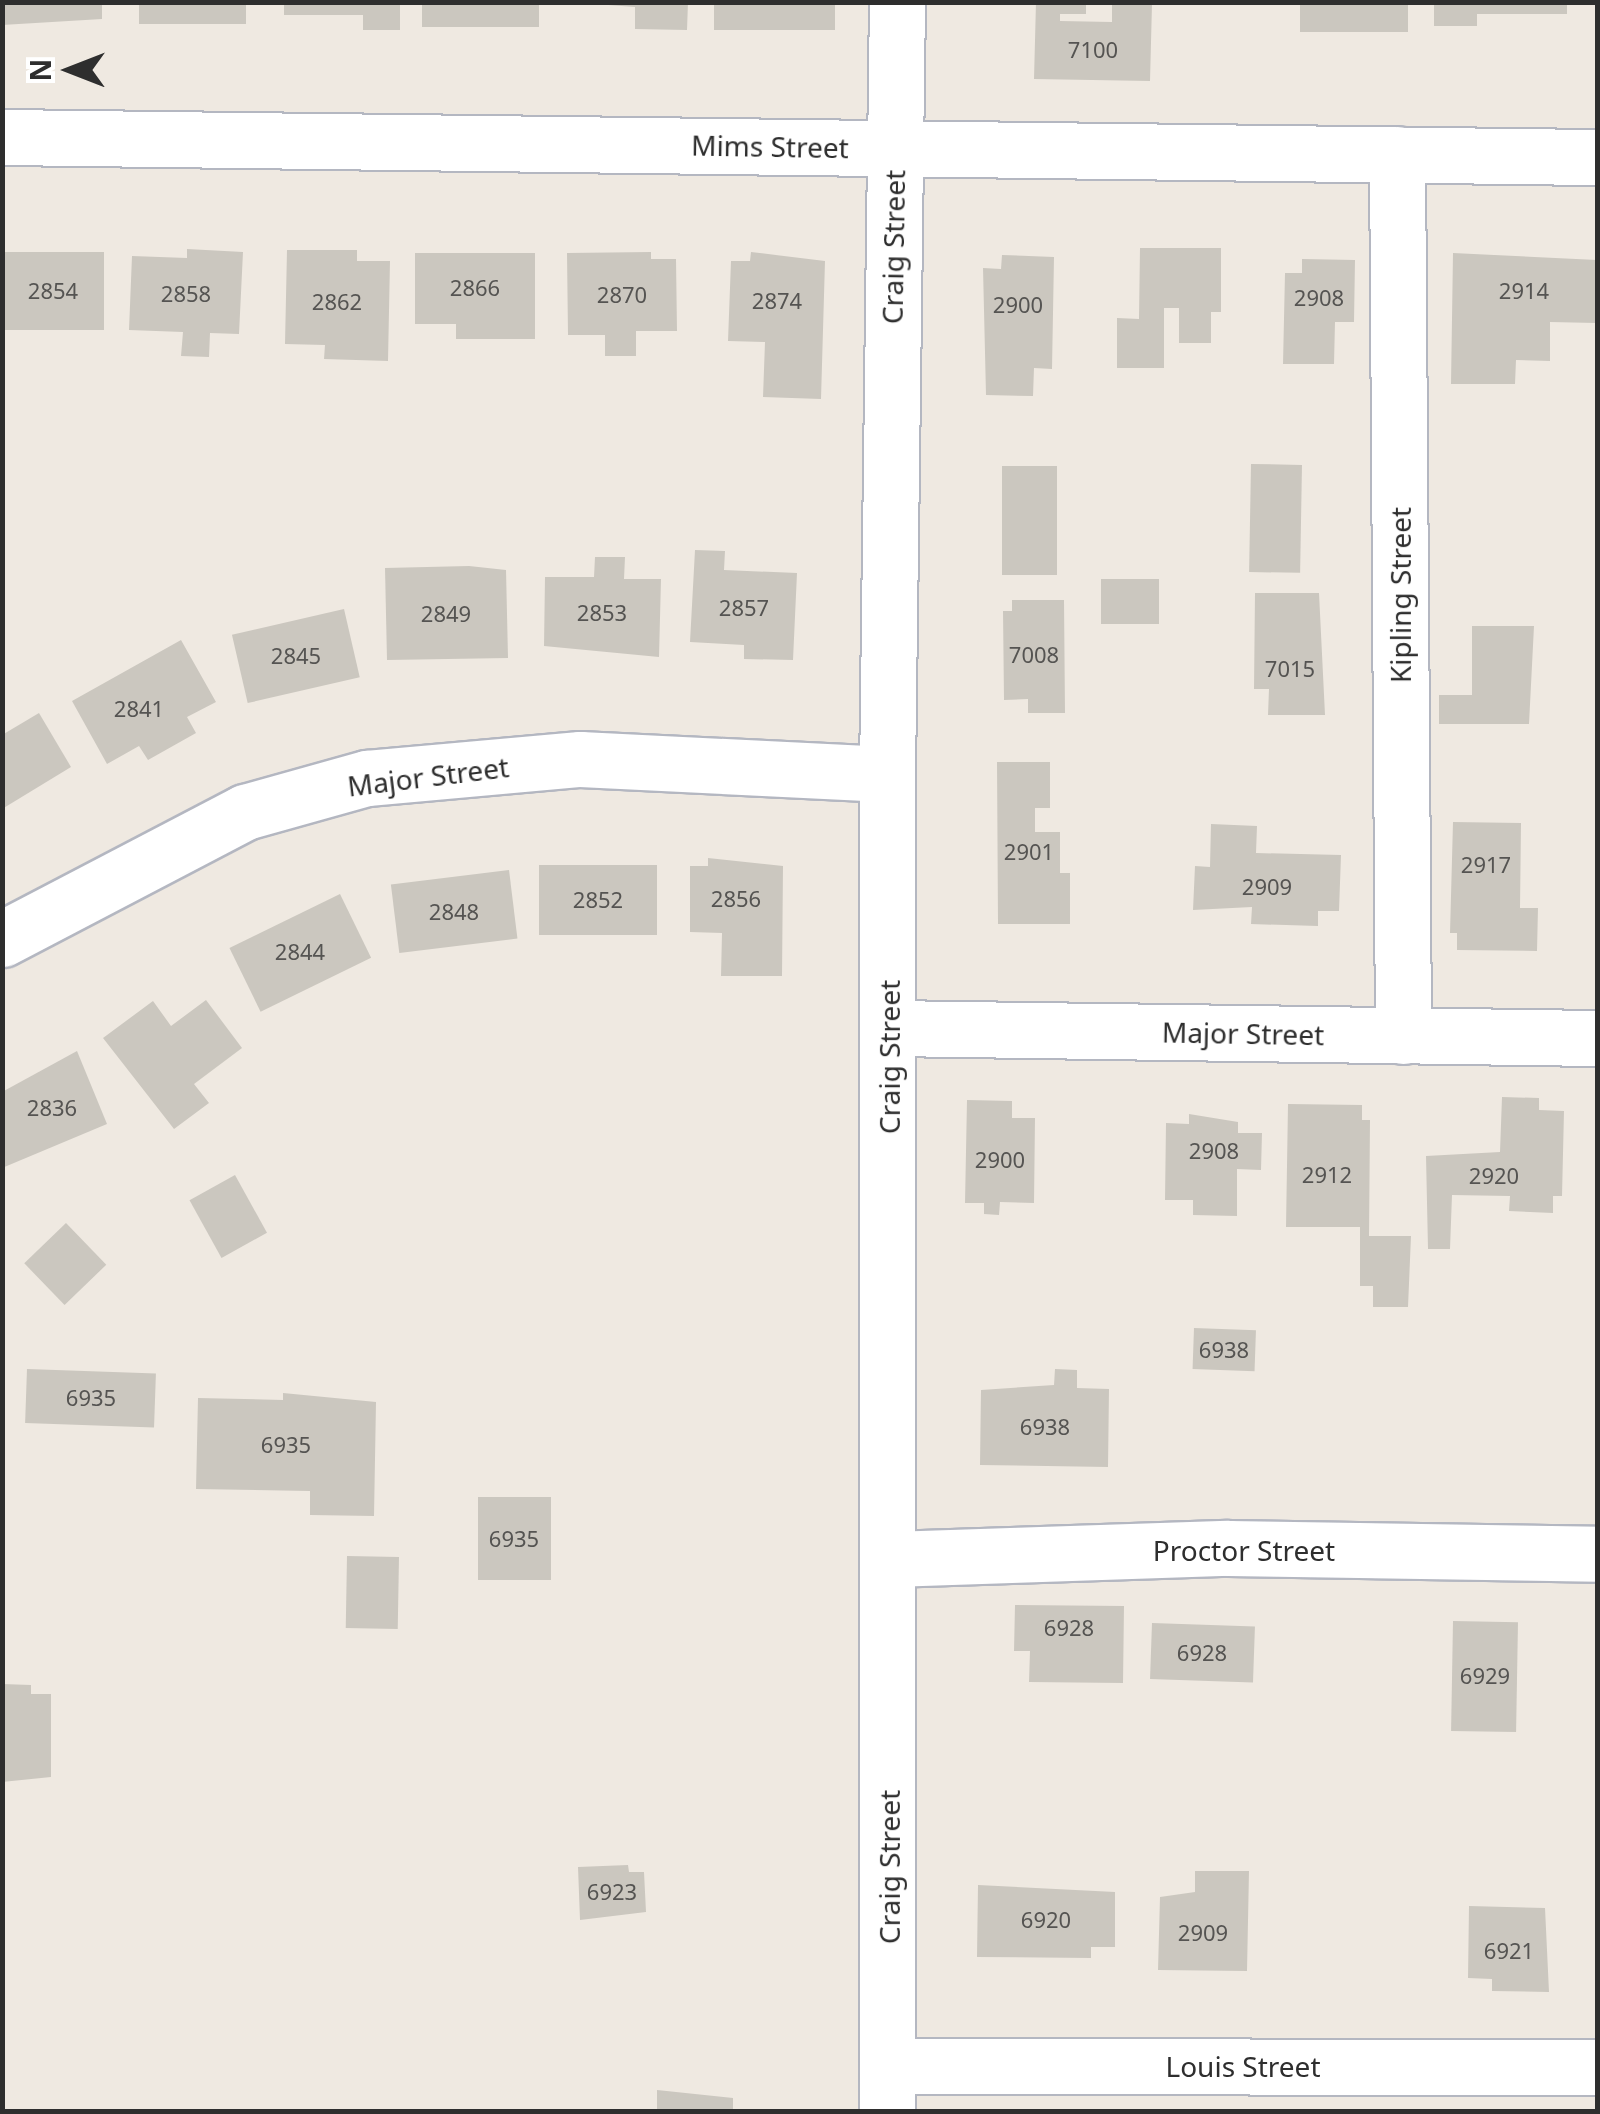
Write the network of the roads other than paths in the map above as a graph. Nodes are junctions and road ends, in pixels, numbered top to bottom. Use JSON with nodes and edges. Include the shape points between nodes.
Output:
{"nodes":[{"id":1,"x":897,"y":2,"type":"edge"},
{"id":2,"x":2,"y":138,"type":"edge"},
{"id":3,"x":894,"y":148,"type":"junction"},
{"id":4,"x":1397,"y":154,"type":"junction"},
{"id":5,"x":1598,"y":156,"type":"edge"},
{"id":6,"x":887,"y":774,"type":"junction"},
{"id":7,"x":2,"y":939,"type":"edge"},
{"id":8,"x":889,"y":1028,"type":"junction"},
{"id":9,"x":1403,"y":1036,"type":"junction"},
{"id":10,"x":1598,"y":1038,"type":"edge"},
{"id":11,"x":1598,"y":1554,"type":"edge"},
{"id":12,"x":891,"y":1559,"type":"junction"},
{"id":13,"x":1598,"y":2035,"type":"edge"},
{"id":14,"x":1597,"y":2066,"type":"edge"},
{"id":15,"x":888,"y":2089,"type":"edge"},
{"id":16,"x":1596,"y":2112,"type":"edge"}],
"edges":[{"from":1,"to":3,"type":"street","name":"Craig Street"},
{"from":2,"to":3,"type":"street","name":"Mims Street"},
{"from":3,"to":4,"type":"street","name":"Mims Street"},
{"from":3,"to":6,"type":"street","name":"Craig Street"},
{"from":4,"to":5,"type":"street","name":"Mims Street"},
{"from":4,"to":9,"type":"street","name":"Kipling Street"},
{"from":6,"to":7,"type":"street","name":"Major Street","via":[[580,758],[368,778],[245,812]]},
{"from":6,"to":8,"type":"street","name":"Craig Street"},
{"from":8,"to":9,"type":"street","name":"Major Street"},
{"from":8,"to":12,"type":"street","name":"Craig Street"},
{"from":9,"to":10,"type":"street","name":"Major Street"},
{"from":11,"to":12,"type":"street","name":"Proctor Street","via":[[1228,1548]]},
{"from":12,"to":15,"type":"street","name":"Craig Street"},
{"from":13,"to":14,"type":"street"},
{"from":14,"to":15,"type":"street","name":"Louis Street"},
{"from":14,"to":16,"type":"street"}]}
